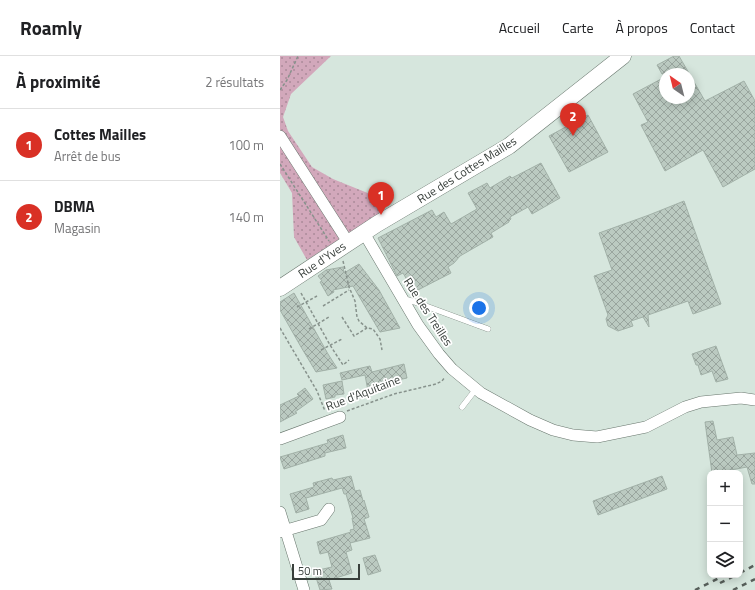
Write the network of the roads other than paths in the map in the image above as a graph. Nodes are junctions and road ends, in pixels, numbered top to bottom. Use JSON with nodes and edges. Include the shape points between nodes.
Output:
{"nodes":[{"id":1,"x":623,"y":56,"type":"edge"},
{"id":2,"x":280,"y":136,"type":"edge"},
{"id":3,"x":364,"y":233,"type":"junction"},
{"id":4,"x":341,"y":247,"type":"junction"},
{"id":5,"x":280,"y":288,"type":"edge"},
{"id":6,"x":403,"y":299,"type":"junction"},
{"id":7,"x":488,"y":329,"type":"dead end"},
{"id":8,"x":476,"y":389,"type":"junction"},
{"id":9,"x":755,"y":400,"type":"edge"},
{"id":10,"x":462,"y":407,"type":"dead end"},
{"id":11,"x":340,"y":416,"type":"road end"},
{"id":12,"x":280,"y":439,"type":"edge"},
{"id":13,"x":329,"y":509,"type":"dead end"},
{"id":14,"x":280,"y":512,"type":"edge"},
{"id":15,"x":283,"y":531,"type":"edge"},
{"id":16,"x":304,"y":590,"type":"edge"}],
"edges":[{"from":1,"to":3,"type":"street","name":"Rue des Cottes Mailles","via":[[509,146]]},
{"from":2,"to":4,"type":"street"},
{"from":3,"to":4,"type":"street","name":"Rue d'Yves"},
{"from":3,"to":6,"type":"street","name":"Rue des Treilles"},
{"from":4,"to":5,"type":"street","name":"Rue d'Yves"},
{"from":6,"to":7,"type":"lane"},
{"from":6,"to":8,"type":"street","name":"Rue des Treilles","via":[[427,338],[452,369]]},
{"from":8,"to":9,"type":"street","name":"Rue des Treilles","via":[[507,409],[553,430],[598,437],[646,427],[701,402],[741,398]]},
{"from":8,"to":10,"type":"lane"},
{"from":11,"to":12,"type":"street","name":"Rue d'Aquitaine"},
{"from":13,"to":15,"type":"street","via":[[321,520]]},
{"from":14,"to":15,"type":"street"},
{"from":15,"to":16,"type":"street"}]}
